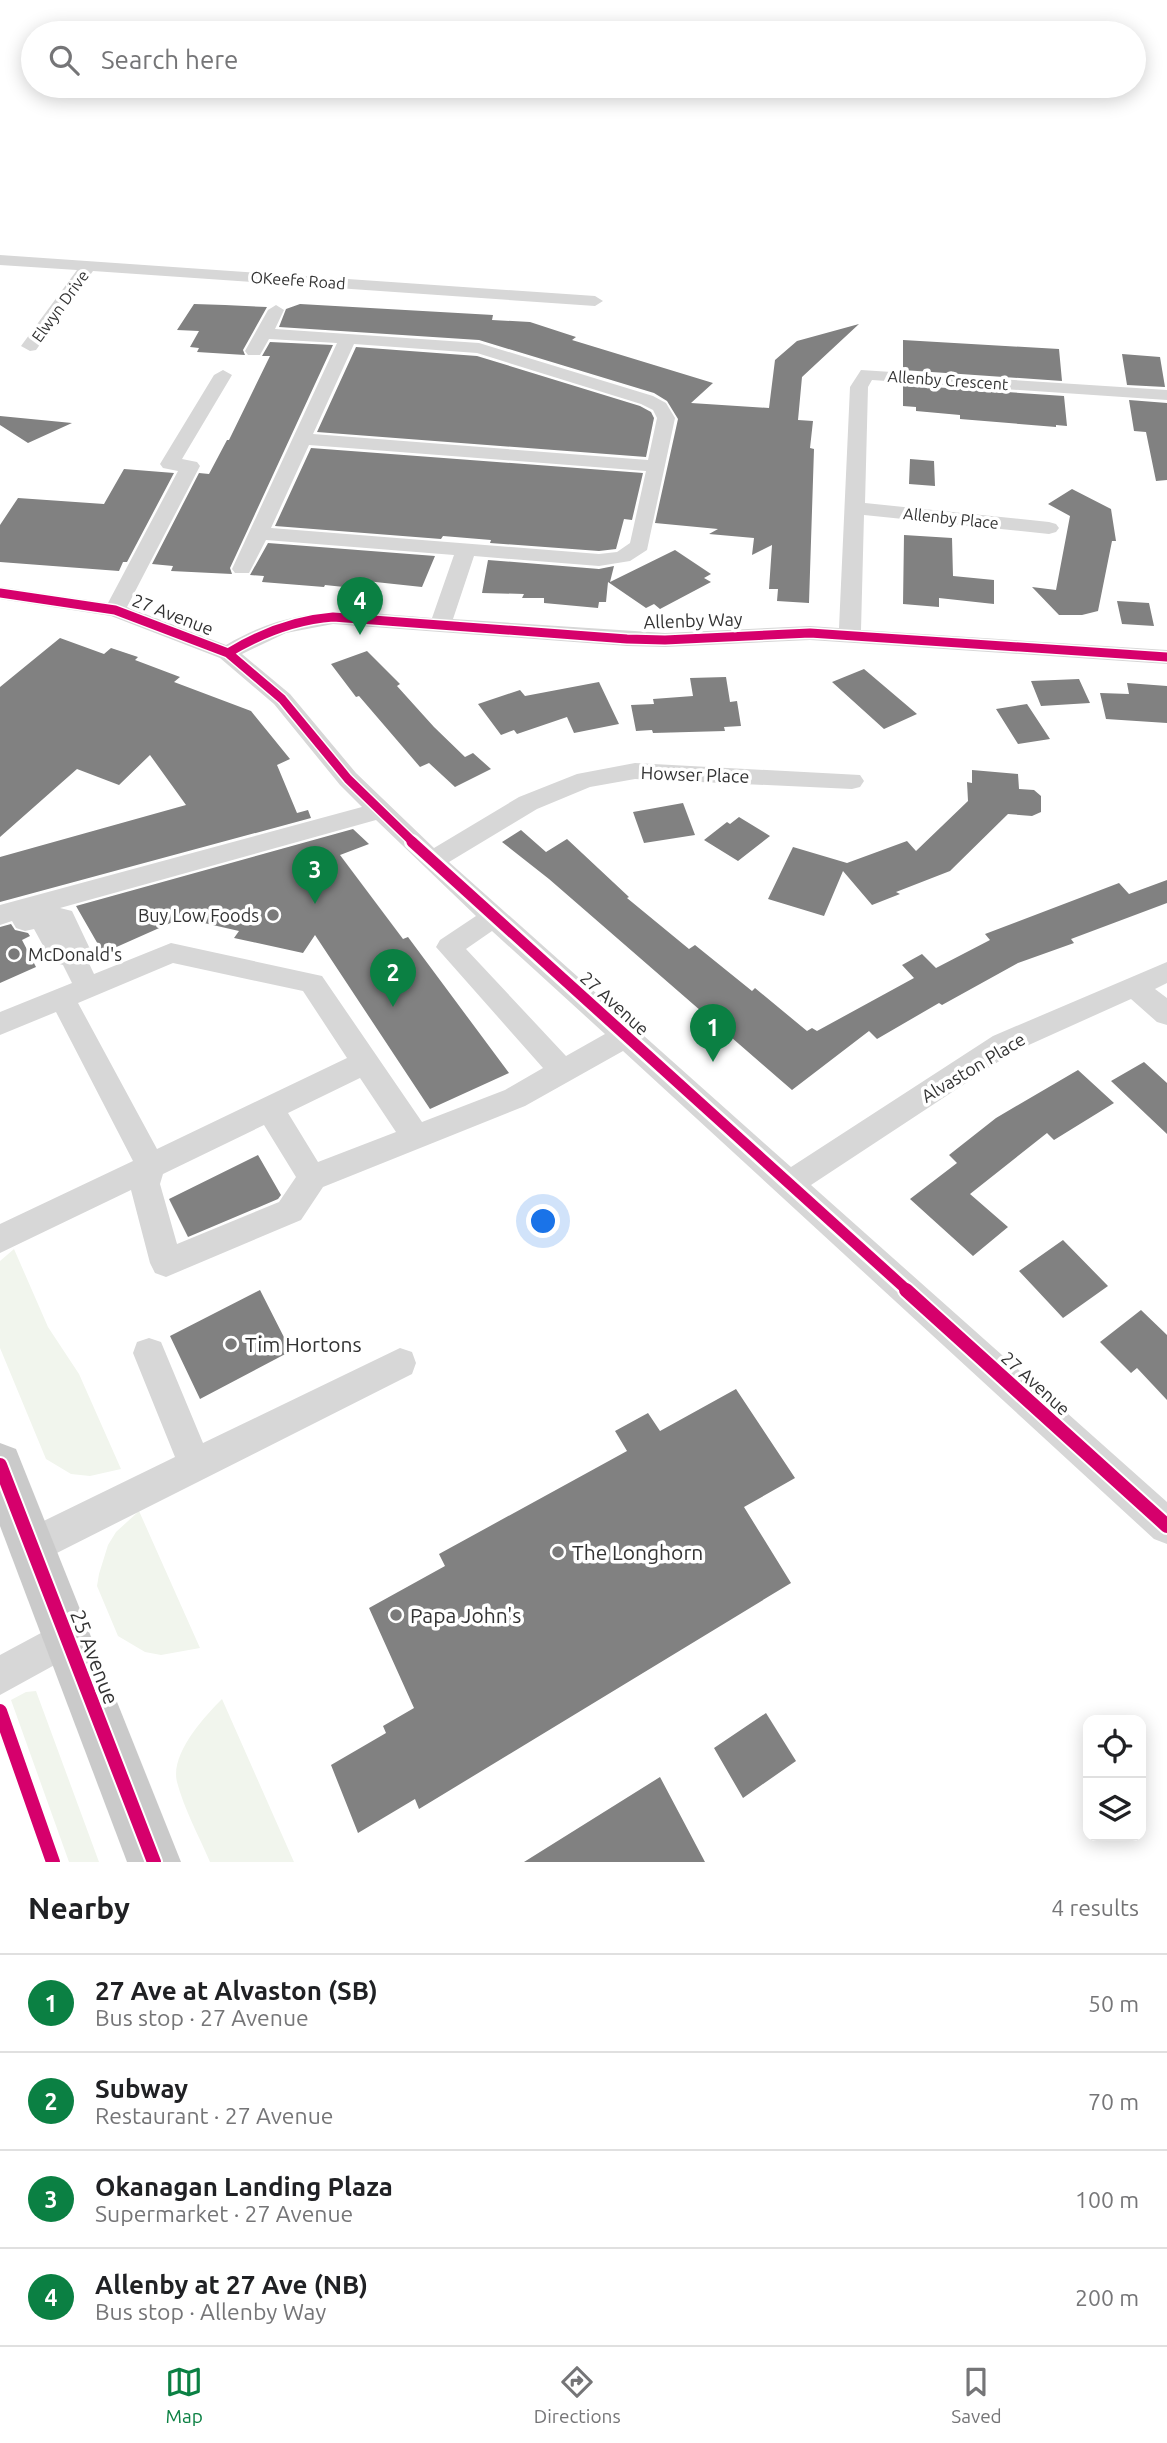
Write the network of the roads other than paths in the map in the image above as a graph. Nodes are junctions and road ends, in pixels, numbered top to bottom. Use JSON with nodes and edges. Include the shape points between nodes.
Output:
{"nodes":[{"id":1,"x":0,"y":260,"type":"edge"},
{"id":2,"x":89,"y":265,"type":"junction"},
{"id":3,"x":595,"y":301,"type":"dead end"},
{"id":4,"x":276,"y":310,"type":"dead end"},
{"id":5,"x":264,"y":333,"type":"junction"},
{"id":6,"x":348,"y":339,"type":"junction"},
{"id":7,"x":30,"y":346,"type":"dead end"},
{"id":8,"x":254,"y":351,"type":"dead end"},
{"id":9,"x":223,"y":375,"type":"dead end"},
{"id":10,"x":1167,"y":395,"type":"edge"},
{"id":11,"x":303,"y":439,"type":"junction"},
{"id":12,"x":656,"y":466,"type":"junction"},
{"id":13,"x":854,"y":508,"type":"junction"},
{"id":14,"x":1049,"y":528,"type":"dead end"},
{"id":15,"x":260,"y":533,"type":"junction"},
{"id":16,"x":466,"y":550,"type":"junction"},
{"id":17,"x":242,"y":569,"type":"dead end"},
{"id":18,"x":0,"y":593,"type":"edge"},
{"id":19,"x":115,"y":610,"type":"junction"},
{"id":20,"x":441,"y":624,"type":"junction"},
{"id":21,"x":850,"y":635,"type":"junction"},
{"id":22,"x":228,"y":653,"type":"junction"},
{"id":23,"x":1167,"y":657,"type":"edge"},
{"id":24,"x":852,"y":781,"type":"dead end"},
{"id":25,"x":379,"y":811,"type":"junction"},
{"id":26,"x":432,"y":861,"type":"junction"},
{"id":27,"x":0,"y":915,"type":"edge"},
{"id":28,"x":495,"y":916,"type":"junction"},
{"id":29,"x":0,"y":929,"type":"edge"},
{"id":30,"x":1167,"y":972,"type":"edge"},
{"id":31,"x":1134,"y":986,"type":"junction"},
{"id":32,"x":75,"y":993,"type":"junction"},
{"id":33,"x":1167,"y":1014,"type":"edge"},
{"id":34,"x":0,"y":1024,"type":"edge"},
{"id":35,"x":626,"y":1036,"type":"junction"},
{"id":36,"x":366,"y":1062,"type":"junction"},
{"id":37,"x":563,"y":1071,"type":"junction"},
{"id":38,"x":270,"y":1109,"type":"junction"},
{"id":39,"x":416,"y":1138,"type":"junction"},
{"id":40,"x":151,"y":1166,"type":"junction"},
{"id":41,"x":312,"y":1178,"type":"junction"},
{"id":42,"x":790,"y":1183,"type":"junction"},
{"id":43,"x":0,"y":1239,"type":"edge"},
{"id":44,"x":149,"y":1353,"type":"dead end"},
{"id":45,"x":400,"y":1363,"type":"dead end"},
{"id":46,"x":0,"y":1465,"type":"edge"},
{"id":47,"x":195,"y":1465,"type":"junction"},
{"id":48,"x":1167,"y":1526,"type":"edge"},
{"id":49,"x":32,"y":1546,"type":"junction"},
{"id":50,"x":67,"y":1638,"type":"junction"},
{"id":51,"x":0,"y":1676,"type":"edge"},
{"id":52,"x":153,"y":1862,"type":"edge"}],
"edges":[{"from":1,"to":2,"type":"street","name":"OKeefe Road"},
{"from":2,"to":3,"type":"street","name":"OKeefe Road"},
{"from":2,"to":7,"type":"street","name":"Elwyn Drive"},
{"from":4,"to":5,"type":"street"},
{"from":5,"to":6,"type":"street"},
{"from":5,"to":8,"type":"street"},
{"from":6,"to":11,"type":"street"},
{"from":6,"to":12,"type":"street","via":[[479,348],[647,400],[660,407],[666,418]]},
{"from":9,"to":19,"type":"street","via":[[170,464],[190,466]]},
{"from":10,"to":13,"type":"street","name":"Allenby Crescent","via":[[867,374],[859,387]]},
{"from":11,"to":12,"type":"street"},
{"from":11,"to":15,"type":"street"},
{"from":12,"to":16,"type":"street","via":[[640,546],[623,557],[599,560]]},
{"from":13,"to":14,"type":"street","name":"Allenby Place"},
{"from":13,"to":21,"type":"street","name":"Allenby Crescent"},
{"from":15,"to":16,"type":"street"},
{"from":15,"to":17,"type":"street"},
{"from":16,"to":20,"type":"street"},
{"from":18,"to":19,"type":"street","name":"27 Avenue"},
{"from":19,"to":22,"type":"street","name":"27 Avenue"},
{"from":20,"to":21,"type":"street","name":"Allenby Way","via":[[627,639]]},
{"from":20,"to":22,"type":"street","name":"Allenby Way","via":[[314,618],[274,628]]},
{"from":21,"to":23,"type":"street","name":"Allenby Way"},
{"from":22,"to":25,"type":"street","name":"27 Avenue","via":[[282,699]]},
{"from":24,"to":26,"type":"street","name":"Howser Place","via":[[635,771],[585,780],[528,803]]},
{"from":25,"to":26,"type":"street","name":"27 Avenue"},
{"from":25,"to":27,"type":"street"},
{"from":26,"to":28,"type":"street","name":"27 Avenue"},
{"from":28,"to":35,"type":"street","name":"27 Avenue"},
{"from":28,"to":37,"type":"street","via":[[449,947]]},
{"from":29,"to":32,"type":"street","via":[[40,917],[61,955],[72,957]]},
{"from":30,"to":31,"type":"street","name":"Alvaston Place"},
{"from":31,"to":33,"type":"street"},
{"from":31,"to":42,"type":"street","name":"Alvaston Place","via":[[1003,1044]]},
{"from":32,"to":34,"type":"street"},
{"from":32,"to":36,"type":"street","via":[[171,953],[312,983]]},
{"from":32,"to":40,"type":"street"},
{"from":35,"to":37,"type":"street"},
{"from":35,"to":42,"type":"street","name":"27 Avenue"},
{"from":36,"to":38,"type":"street"},
{"from":36,"to":39,"type":"street"},
{"from":37,"to":39,"type":"street","via":[[515,1098]]},
{"from":38,"to":40,"type":"street"},
{"from":38,"to":41,"type":"street"},
{"from":39,"to":41,"type":"street"},
{"from":40,"to":41,"type":"street","via":[[145,1184],[166,1263],[290,1210]]},
{"from":40,"to":43,"type":"street"},
{"from":42,"to":48,"type":"street","name":"27 Avenue"},
{"from":44,"to":47,"type":"street"},
{"from":45,"to":47,"type":"street"},
{"from":46,"to":49,"type":"main road","name":"25 Avenue"},
{"from":47,"to":49,"type":"street"},
{"from":49,"to":50,"type":"main road","name":"25 Avenue"},
{"from":50,"to":51,"type":"street","name":"25 Avenue"},
{"from":50,"to":52,"type":"main road","name":"25 Avenue"}]}
